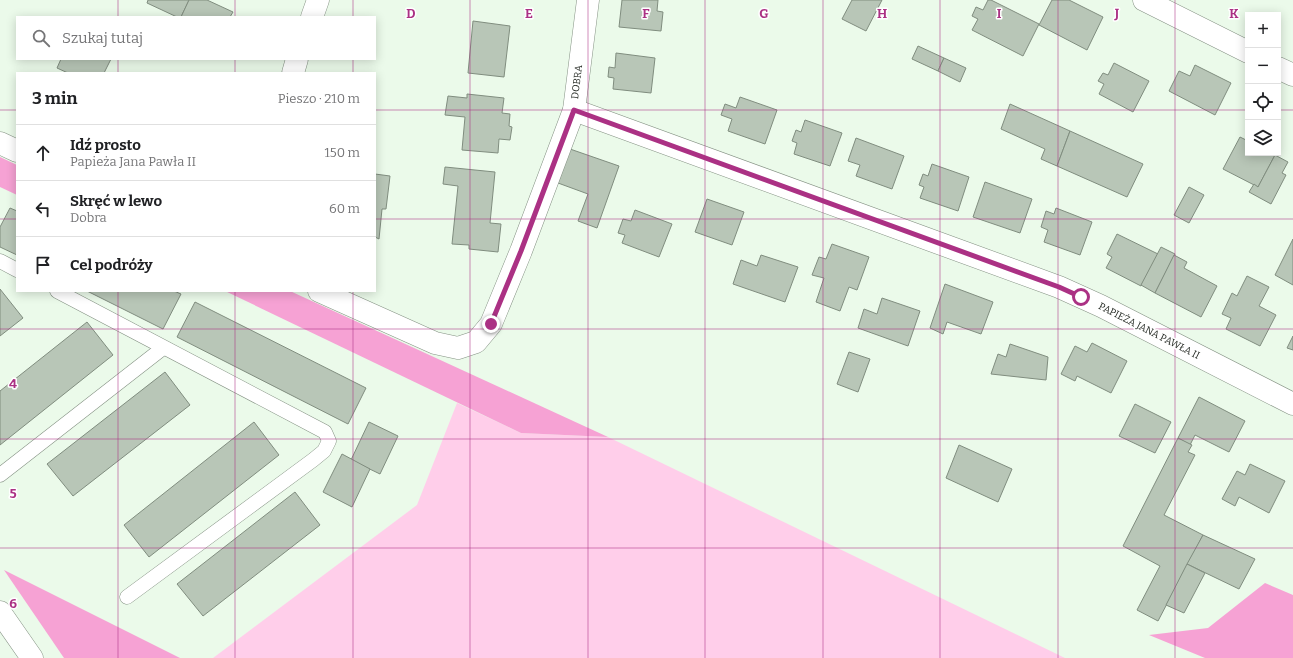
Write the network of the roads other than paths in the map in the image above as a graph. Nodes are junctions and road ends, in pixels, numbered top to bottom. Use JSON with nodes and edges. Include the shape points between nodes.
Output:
{"nodes":[{"id":1,"x":318,"y":0,"type":"edge"},
{"id":2,"x":588,"y":0,"type":"edge"},
{"id":3,"x":1144,"y":0,"type":"edge"},
{"id":4,"x":312,"y":16,"type":"edge"},
{"id":5,"x":1245,"y":50,"type":"edge"},
{"id":6,"x":298,"y":60,"type":"edge"},
{"id":7,"x":1281,"y":69,"type":"edge"},
{"id":8,"x":293,"y":72,"type":"edge"},
{"id":9,"x":1293,"y":75,"type":"edge"},
{"id":10,"x":574,"y":110,"type":"junction"},
{"id":11,"x":0,"y":143,"type":"edge"},
{"id":12,"x":16,"y":151,"type":"edge"},
{"id":13,"x":0,"y":261,"type":"edge"},
{"id":14,"x":16,"y":269,"type":"edge"},
{"id":15,"x":59,"y":292,"type":"edge"},
{"id":16,"x":322,"y":292,"type":"edge"},
{"id":17,"x":163,"y":348,"type":"junction"},
{"id":18,"x":1293,"y":404,"type":"edge"},
{"id":19,"x":0,"y":475,"type":"edge"},
{"id":20,"x":127,"y":597,"type":"dead end"},
{"id":21,"x":0,"y":612,"type":"edge"},
{"id":22,"x":32,"y":658,"type":"edge"}],
"edges":[{"from":1,"to":4,"type":"street"},
{"from":2,"to":10,"type":"street","name":"DOBRA"},
{"from":3,"to":5,"type":"street"},
{"from":6,"to":8,"type":"street"},
{"from":7,"to":9,"type":"street"},
{"from":10,"to":16,"type":"street","name":"DOBRA","via":[[491,324],[476,342],[458,348],[435,343]]},
{"from":10,"to":18,"type":"street","name":"PAPIEŻA JANA PAWŁA II","via":[[1059,287]]},
{"from":11,"to":12,"type":"street"},
{"from":13,"to":14,"type":"lane"},
{"from":15,"to":17,"type":"lane"},
{"from":17,"to":19,"type":"lane"},
{"from":17,"to":20,"type":"lane","via":[[325,432],[330,441],[324,451],[313,460]]},
{"from":21,"to":22,"type":"street"}]}
